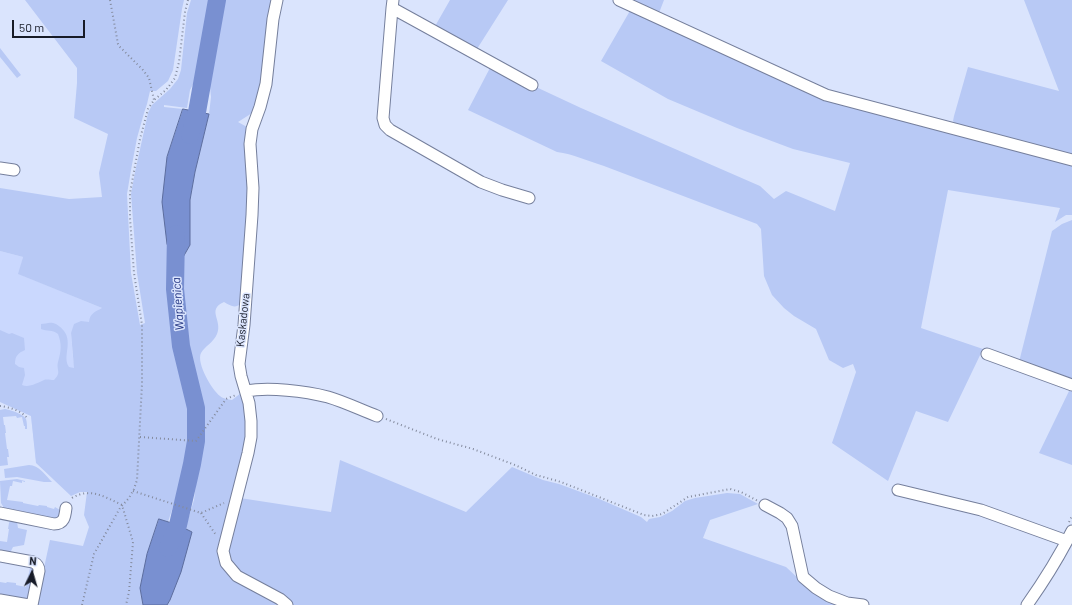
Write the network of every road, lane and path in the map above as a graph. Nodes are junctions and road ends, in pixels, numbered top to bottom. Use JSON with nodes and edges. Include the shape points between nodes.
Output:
{"nodes":[{"id":1,"x":110,"y":0,"type":"edge"},
{"id":2,"x":188,"y":0,"type":"edge"},
{"id":3,"x":277,"y":0,"type":"edge"},
{"id":4,"x":619,"y":0,"type":"edge"},
{"id":5,"x":392,"y":4,"type":"edge"},
{"id":6,"x":532,"y":85,"type":"dead end"},
{"id":7,"x":154,"y":100,"type":"junction"},
{"id":8,"x":1072,"y":160,"type":"edge"},
{"id":9,"x":0,"y":168,"type":"edge"},
{"id":10,"x":14,"y":170,"type":"dead end"},
{"id":11,"x":529,"y":198,"type":"dead end"},
{"id":12,"x":987,"y":354,"type":"dead end"},
{"id":13,"x":1072,"y":385,"type":"edge"},
{"id":14,"x":246,"y":391,"type":"junction"},
{"id":15,"x":0,"y":406,"type":"edge"},
{"id":16,"x":377,"y":416,"type":"joint"},
{"id":17,"x":27,"y":418,"type":"dead end"},
{"id":18,"x":140,"y":436,"type":"junction"},
{"id":19,"x":898,"y":490,"type":"dead end"},
{"id":20,"x":133,"y":491,"type":"junction"},
{"id":21,"x":238,"y":498,"type":"junction"},
{"id":22,"x":69,"y":503,"type":"joint"},
{"id":23,"x":122,"y":505,"type":"junction"},
{"id":24,"x":765,"y":505,"type":"joint"},
{"id":25,"x":0,"y":513,"type":"edge"},
{"id":26,"x":201,"y":513,"type":"junction"},
{"id":27,"x":1072,"y":531,"type":"edge"},
{"id":28,"x":1067,"y":541,"type":"junction"},
{"id":29,"x":224,"y":546,"type":"junction"},
{"id":30,"x":0,"y":556,"type":"edge"},
{"id":31,"x":0,"y":600,"type":"edge"},
{"id":32,"x":29,"y":605,"type":"edge"},
{"id":33,"x":32,"y":605,"type":"edge"},
{"id":34,"x":82,"y":605,"type":"edge"},
{"id":35,"x":126,"y":605,"type":"edge"},
{"id":36,"x":287,"y":605,"type":"edge"},
{"id":37,"x":863,"y":605,"type":"edge"},
{"id":38,"x":1027,"y":605,"type":"edge"}],
"edges":[{"from":1,"to":7,"type":"path","via":[[118,44],[149,78]]},
{"from":2,"to":7,"type":"path","via":[[175,78]]},
{"from":3,"to":14,"type":"street","name":"Kaskadowa","via":[[267,78],[250,144],[252,215],[239,364]]},
{"from":4,"to":8,"type":"street","via":[[826,95]]},
{"from":5,"to":6,"type":"street"},
{"from":5,"to":11,"type":"street","via":[[383,118],[385,125],[481,182]]},
{"from":7,"to":18,"type":"path","via":[[148,109],[140,139],[130,193],[134,273],[142,324]]},
{"from":9,"to":10,"type":"street"},
{"from":12,"to":13,"type":"street"},
{"from":14,"to":16,"type":"street","via":[[284,390],[328,397]]},
{"from":14,"to":18,"type":"path","via":[[226,400],[196,441]]},
{"from":14,"to":21,"type":"street","name":"Kaskadowa","via":[[251,438]]},
{"from":15,"to":17,"type":"path"},
{"from":16,"to":24,"type":"path","via":[[436,439],[473,449],[644,515],[662,514],[688,497],[730,489]]},
{"from":18,"to":20,"type":"path","via":[[137,480]]},
{"from":19,"to":28,"type":"street","via":[[981,510]]},
{"from":20,"to":23,"type":"path"},
{"from":20,"to":26,"type":"path"},
{"from":21,"to":26,"type":"path"},
{"from":21,"to":29,"type":"street","name":"Kaskadowa"},
{"from":22,"to":23,"type":"path","via":[[81,493],[99,494]]},
{"from":22,"to":25,"type":"street","via":[[65,517],[59,524]]},
{"from":23,"to":34,"type":"path","via":[[94,554]]},
{"from":23,"to":35,"type":"path","via":[[133,542]]},
{"from":24,"to":37,"type":"street","via":[[780,512],[792,526],[803,577],[829,596],[846,603]]},
{"from":26,"to":29,"type":"path"},
{"from":27,"to":28,"type":"street"},
{"from":28,"to":38,"type":"street","via":[[1049,574]]},
{"from":29,"to":36,"type":"street","name":"Kaskadowa","via":[[226,563],[237,576]]},
{"from":30,"to":33,"type":"street","via":[[32,562],[39,567]]},
{"from":31,"to":32,"type":"street"}]}
